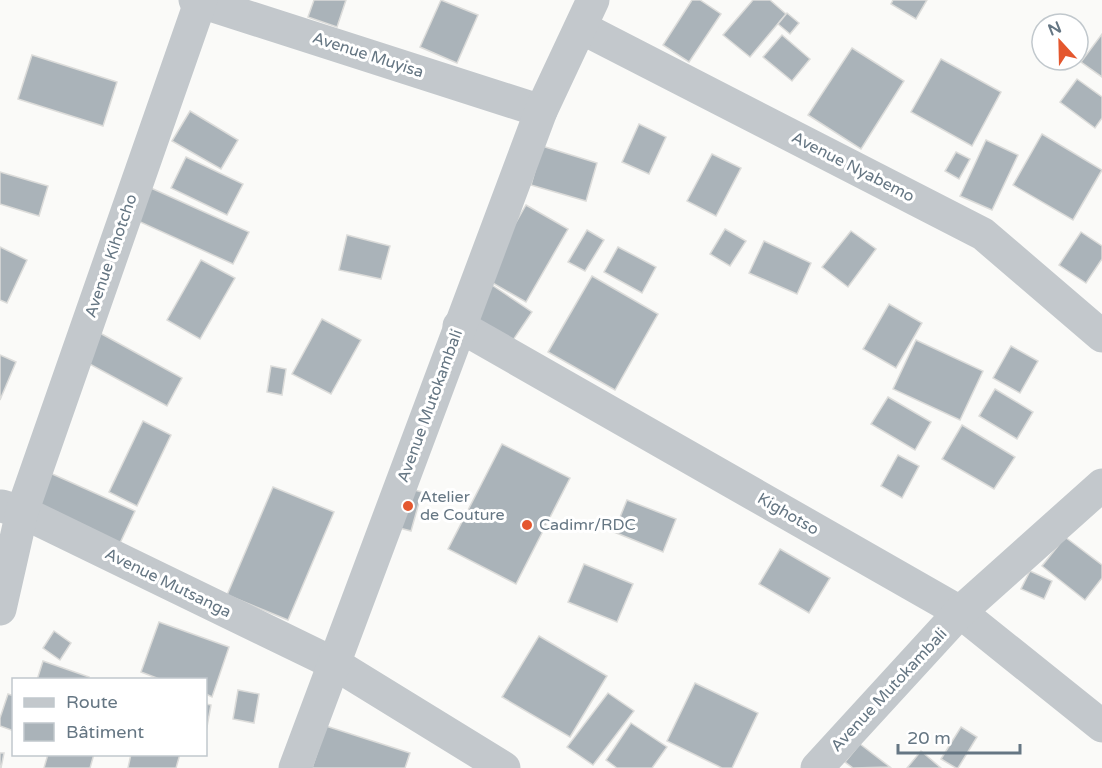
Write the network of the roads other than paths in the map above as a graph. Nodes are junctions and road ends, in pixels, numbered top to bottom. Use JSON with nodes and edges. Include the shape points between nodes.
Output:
{"nodes":[{"id":1,"x":199,"y":1,"type":"edge"},
{"id":2,"x":588,"y":14,"type":"edge"},
{"id":3,"x":541,"y":111,"type":"junction"},
{"id":4,"x":459,"y":326,"type":"junction"},
{"id":5,"x":1102,"y":336,"type":"edge"},
{"id":6,"x":1102,"y":485,"type":"edge"},
{"id":7,"x":11,"y":509,"type":"edge"},
{"id":8,"x":0,"y":609,"type":"edge"},
{"id":9,"x":960,"y":612,"type":"junction"},
{"id":10,"x":335,"y":664,"type":"junction"},
{"id":11,"x":1102,"y":726,"type":"edge"},
{"id":12,"x":295,"y":768,"type":"edge"},
{"id":13,"x":504,"y":768,"type":"edge"},
{"id":14,"x":817,"y":768,"type":"edge"}],
"edges":[{"from":1,"to":3,"type":"street","name":"Avenue Muyisa"},
{"from":1,"to":7,"type":"street","name":"Avenue Kihotcho"},
{"from":2,"to":3,"type":"street","name":"Avenue Mutokambali"},
{"from":2,"to":5,"type":"street","name":"Avenue Nyabemo","via":[[983,234]]},
{"from":3,"to":4,"type":"street","name":"Avenue Mutokambali"},
{"from":4,"to":9,"type":"street","name":"Kighotso"},
{"from":4,"to":10,"type":"street","name":"Avenue Mutokambali"},
{"from":6,"to":9,"type":"street","name":"Avenue Mutokambali"},
{"from":7,"to":8,"type":"street","name":"Avenue Kihotcho"},
{"from":7,"to":10,"type":"street","name":"Avenue Mutsanga"},
{"from":9,"to":11,"type":"street","name":"Kighotso"},
{"from":9,"to":14,"type":"street","name":"Avenue Mutokambali"},
{"from":10,"to":12,"type":"street","name":"Avenue Mutokambali"},
{"from":10,"to":13,"type":"street"}]}
